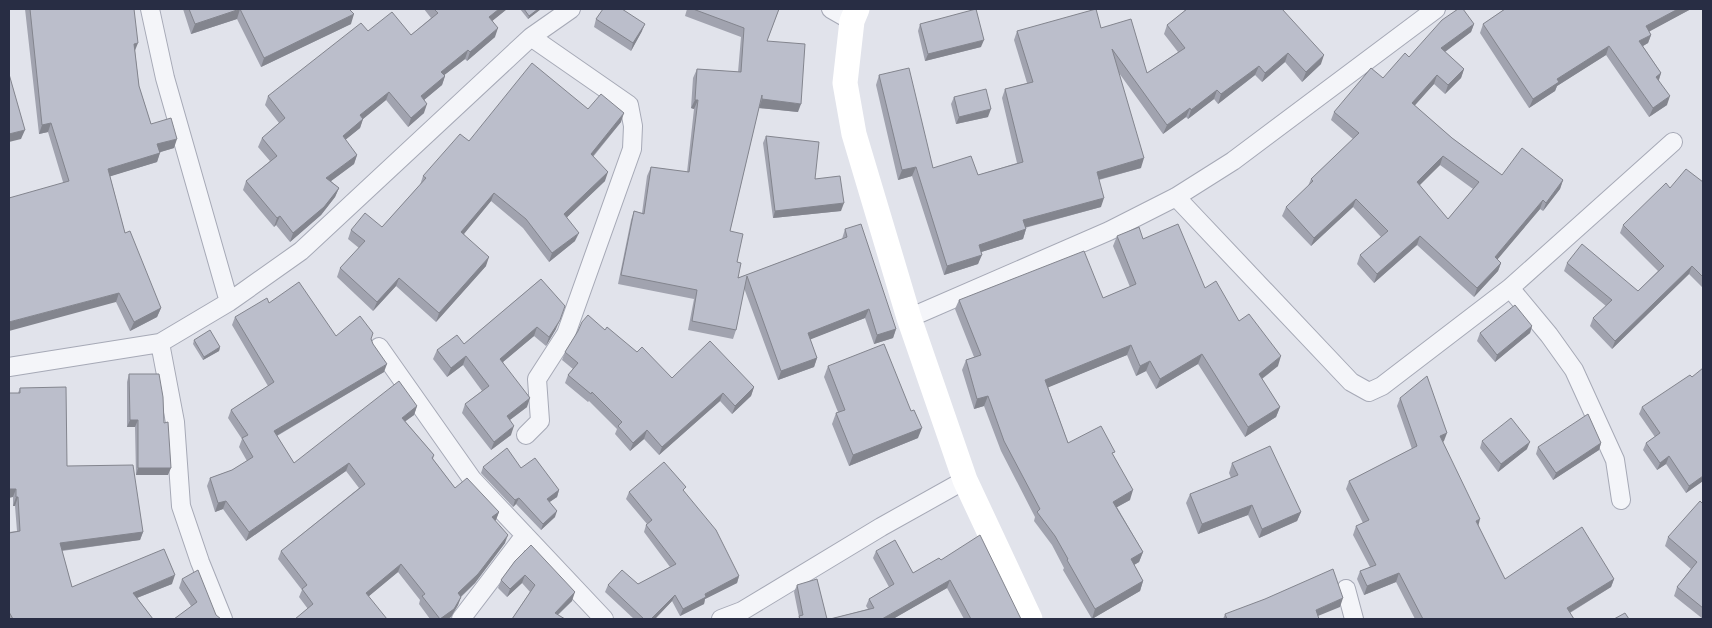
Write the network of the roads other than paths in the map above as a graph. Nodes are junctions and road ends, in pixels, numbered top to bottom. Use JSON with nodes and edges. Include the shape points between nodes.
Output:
{"nodes":[{"id":1,"x":150,"y":9,"type":"edge"},
{"id":2,"x":571,"y":9,"type":"edge"},
{"id":3,"x":1436,"y":9,"type":"edge"},
{"id":4,"x":847,"y":13,"type":"edge"},
{"id":5,"x":531,"y":37,"type":"junction"},
{"id":6,"x":1673,"y":142,"type":"dead end"},
{"id":7,"x":1176,"y":197,"type":"junction"},
{"id":8,"x":1510,"y":288,"type":"junction"},
{"id":9,"x":229,"y":302,"type":"junction"},
{"id":10,"x":909,"y":318,"type":"junction"},
{"id":11,"x":160,"y":343,"type":"junction"},
{"id":12,"x":378,"y":347,"type":"edge"},
{"id":13,"x":9,"y":367,"type":"edge"},
{"id":14,"x":526,"y":435,"type":"dead end"},
{"id":15,"x":965,"y":480,"type":"junction"},
{"id":16,"x":1622,"y":500,"type":"dead end"},
{"id":17,"x":525,"y":535,"type":"junction"},
{"id":18,"x":1346,"y":589,"type":"dead end"},
{"id":19,"x":223,"y":619,"type":"edge"},
{"id":20,"x":461,"y":619,"type":"edge"},
{"id":21,"x":604,"y":619,"type":"edge"},
{"id":22,"x":721,"y":619,"type":"edge"},
{"id":23,"x":1030,"y":619,"type":"edge"},
{"id":24,"x":1354,"y":619,"type":"edge"}],
"edges":[{"from":1,"to":9,"type":"street","via":[[166,78]]},
{"from":2,"to":5,"type":"street"},
{"from":3,"to":7,"type":"street","via":[[1233,161]]},
{"from":4,"to":10,"type":"street","via":[[845,83],[854,134]]},
{"from":5,"to":9,"type":"street","via":[[301,251]]},
{"from":5,"to":14,"type":"street","via":[[629,104],[633,126],[632,149],[566,334],[537,379],[540,421]]},
{"from":6,"to":8,"type":"street"},
{"from":7,"to":8,"type":"street","via":[[1351,382],[1369,392],[1382,386]]},
{"from":7,"to":10,"type":"street","via":[[1109,231]]},
{"from":8,"to":16,"type":"street","via":[[1574,370],[1615,460]]},
{"from":9,"to":11,"type":"street"},
{"from":10,"to":15,"type":"street"},
{"from":11,"to":13,"type":"street"},
{"from":11,"to":19,"type":"street","via":[[175,422],[181,506]]},
{"from":12,"to":17,"type":"street","via":[[472,479]]},
{"from":15,"to":22,"type":"street","via":[[742,610]]},
{"from":15,"to":23,"type":"street"},
{"from":17,"to":20,"type":"street"},
{"from":17,"to":21,"type":"street"},
{"from":18,"to":24,"type":"street"}]}
